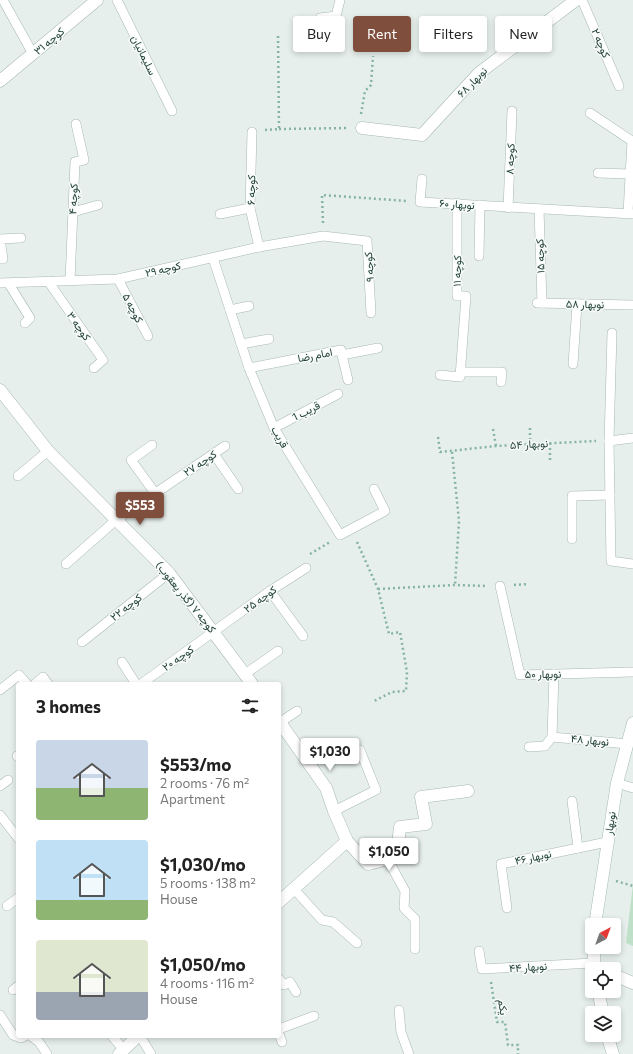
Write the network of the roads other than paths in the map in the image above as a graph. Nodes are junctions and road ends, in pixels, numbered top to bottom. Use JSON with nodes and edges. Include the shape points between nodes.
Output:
{"nodes":[{"id":1,"x":3,"y":0,"type":"edge"},
{"id":2,"x":98,"y":0,"type":"edge"},
{"id":3,"x":117,"y":0,"type":"edge"},
{"id":4,"x":340,"y":0,"type":"edge"},
{"id":5,"x":576,"y":0,"type":"edge"},
{"id":6,"x":582,"y":0,"type":"edge"},
{"id":7,"x":336,"y":16,"type":"edge"},
{"id":8,"x":33,"y":54,"type":"junction"},
{"id":9,"x":0,"y":81,"type":"edge"},
{"id":10,"x":619,"y":86,"type":"dead end"},
{"id":11,"x":172,"y":111,"type":"dead end"},
{"id":12,"x":512,"y":111,"type":"dead end"},
{"id":13,"x":590,"y":113,"type":"dead end"},
{"id":14,"x":76,"y":124,"type":"dead end"},
{"id":15,"x":362,"y":128,"type":"road end"},
{"id":16,"x":252,"y":132,"type":"road end"},
{"id":17,"x":632,"y":153,"type":"edge"},
{"id":18,"x":598,"y":173,"type":"dead end"},
{"id":19,"x":630,"y":174,"type":"junction"},
{"id":20,"x":422,"y":179,"type":"dead end"},
{"id":21,"x":458,"y":203,"type":"junction"},
{"id":22,"x":98,"y":205,"type":"dead end"},
{"id":23,"x":480,"y":205,"type":"junction"},
{"id":24,"x":250,"y":208,"type":"junction"},
{"id":25,"x":508,"y":208,"type":"junction"},
{"id":26,"x":539,"y":209,"type":"junction"},
{"id":27,"x":73,"y":212,"type":"junction"},
{"id":28,"x":220,"y":214,"type":"dead end"},
{"id":29,"x":630,"y":214,"type":"edge"},
{"id":30,"x":323,"y":236,"type":"joint"},
{"id":31,"x":21,"y":238,"type":"dead end"},
{"id":32,"x":259,"y":247,"type":"junction"},
{"id":33,"x":479,"y":256,"type":"dead end"},
{"id":34,"x":213,"y":258,"type":"junction"},
{"id":35,"x":0,"y":259,"type":"edge"},
{"id":36,"x":118,"y":280,"type":"junction"},
{"id":37,"x":48,"y":281,"type":"junction"},
{"id":38,"x":70,"y":281,"type":"junction"},
{"id":39,"x":4,"y":283,"type":"edge"},
{"id":40,"x":539,"y":303,"type":"joint"},
{"id":41,"x":577,"y":304,"type":"junction"},
{"id":42,"x":633,"y":305,"type":"edge"},
{"id":43,"x":249,"y":306,"type":"dead end"},
{"id":44,"x":230,"y":310,"type":"junction"},
{"id":45,"x":371,"y":313,"type":"dead end"},
{"id":46,"x":25,"y":323,"type":"dead end"},
{"id":47,"x":612,"y":333,"type":"dead end"},
{"id":48,"x":148,"y":336,"type":"dead end"},
{"id":49,"x":269,"y":340,"type":"dead end"},
{"id":50,"x":241,"y":344,"type":"junction"},
{"id":51,"x":378,"y":348,"type":"dead end"},
{"id":52,"x":342,"y":355,"type":"junction"},
{"id":53,"x":573,"y":364,"type":"dead end"},
{"id":54,"x":94,"y":368,"type":"dead end"},
{"id":55,"x":249,"y":368,"type":"junction"},
{"id":56,"x":460,"y":374,"type":"junction"},
{"id":57,"x":440,"y":375,"type":"dead end"},
{"id":58,"x":348,"y":380,"type":"dead end"},
{"id":59,"x":501,"y":382,"type":"dead end"},
{"id":60,"x":338,"y":394,"type":"dead end"},
{"id":61,"x":2,"y":398,"type":"edge"},
{"id":62,"x":274,"y":428,"type":"junction"},
{"id":63,"x":633,"y":438,"type":"edge"},
{"id":64,"x":608,"y":441,"type":"junction"},
{"id":65,"x":152,"y":445,"type":"dead end"},
{"id":66,"x":225,"y":446,"type":"dead end"},
{"id":67,"x":48,"y":451,"type":"junction"},
{"id":68,"x":214,"y":454,"type":"junction"},
{"id":69,"x":18,"y":476,"type":"dead end"},
{"id":70,"x":238,"y":489,"type":"dead end"},
{"id":71,"x":374,"y":489,"type":"dead end"},
{"id":72,"x":155,"y":493,"type":"junction"},
{"id":73,"x":610,"y":495,"type":"junction"},
{"id":74,"x":116,"y":520,"type":"junction"},
{"id":75,"x":572,"y":539,"type":"dead end"},
{"id":76,"x":66,"y":564,"type":"dead end"},
{"id":77,"x":633,"y":564,"type":"edge"},
{"id":78,"x":306,"y":568,"type":"road end"},
{"id":79,"x":169,"y":573,"type":"junction"},
{"id":80,"x":500,"y":586,"type":"road end"},
{"id":81,"x":270,"y":591,"type":"junction"},
{"id":82,"x":215,"y":633,"type":"junction"},
{"id":83,"x":303,"y":636,"type":"dead end"},
{"id":84,"x":82,"y":642,"type":"dead end"},
{"id":85,"x":278,"y":651,"type":"dead end"},
{"id":86,"x":122,"y":662,"type":"dead end"},
{"id":87,"x":633,"y":672,"type":"edge"},
{"id":88,"x":554,"y":674,"type":"junction"},
{"id":89,"x":249,"y":679,"type":"edge"},
{"id":90,"x":25,"y":682,"type":"edge"},
{"id":91,"x":37,"y":682,"type":"edge"},
{"id":92,"x":47,"y":682,"type":"edge"},
{"id":93,"x":135,"y":682,"type":"edge"},
{"id":94,"x":144,"y":682,"type":"edge"},
{"id":95,"x":0,"y":690,"type":"edge"},
{"id":96,"x":297,"y":711,"type":"dead end"},
{"id":97,"x":281,"y":721,"type":"edge"},
{"id":98,"x":633,"y":723,"type":"edge"},
{"id":99,"x":281,"y":725,"type":"edge"},
{"id":100,"x":552,"y":737,"type":"junction"},
{"id":101,"x":628,"y":744,"type":"junction"},
{"id":102,"x":529,"y":747,"type":"dead end"},
{"id":103,"x":360,"y":750,"type":"dead end"},
{"id":104,"x":8,"y":780,"type":"dead end"},
{"id":105,"x":617,"y":783,"type":"junction"},
{"id":106,"x":0,"y":786,"type":"edge"},
{"id":107,"x":633,"y":788,"type":"edge"},
{"id":108,"x":468,"y":791,"type":"dead end"},
{"id":109,"x":572,"y":801,"type":"dead end"},
{"id":110,"x":334,"y":811,"type":"junction"},
{"id":111,"x":0,"y":815,"type":"edge"},
{"id":112,"x":16,"y":835,"type":"edge"},
{"id":113,"x":347,"y":841,"type":"junction"},
{"id":114,"x":607,"y":842,"type":"junction"},
{"id":115,"x":578,"y":848,"type":"junction"},
{"id":116,"x":388,"y":860,"type":"junction"},
{"id":117,"x":294,"y":889,"type":"junction"},
{"id":118,"x":16,"y":899,"type":"edge"},
{"id":119,"x":281,"y":900,"type":"edge"},
{"id":120,"x":7,"y":906,"type":"dead end"},
{"id":121,"x":507,"y":908,"type":"dead end"},
{"id":122,"x":596,"y":918,"type":"edge"},
{"id":123,"x":357,"y":943,"type":"dead end"},
{"id":124,"x":415,"y":948,"type":"dead end"},
{"id":125,"x":479,"y":951,"type":"dead end"},
{"id":126,"x":585,"y":967,"type":"edge"},
{"id":127,"x":621,"y":978,"type":"edge"},
{"id":128,"x":281,"y":981,"type":"edge"},
{"id":129,"x":633,"y":982,"type":"edge"},
{"id":130,"x":296,"y":992,"type":"dead end"},
{"id":131,"x":399,"y":1010,"type":"dead end"},
{"id":132,"x":0,"y":1015,"type":"edge"},
{"id":133,"x":314,"y":1016,"type":"dead end"},
{"id":134,"x":281,"y":1028,"type":"edge"},
{"id":135,"x":16,"y":1036,"type":"edge"},
{"id":136,"x":34,"y":1038,"type":"edge"},
{"id":137,"x":113,"y":1038,"type":"edge"},
{"id":138,"x":137,"y":1038,"type":"edge"},
{"id":139,"x":140,"y":1038,"type":"edge"},
{"id":140,"x":609,"y":1042,"type":"edge"},
{"id":141,"x":121,"y":1052,"type":"edge"},
{"id":142,"x":47,"y":1054,"type":"edge"},
{"id":143,"x":151,"y":1054,"type":"edge"},
{"id":144,"x":409,"y":1054,"type":"edge"},
{"id":145,"x":613,"y":1054,"type":"edge"}],
"edges":[{"from":1,"to":8,"type":"lane"},
{"from":2,"to":8,"type":"street","name":"کوچه ۳۱"},
{"from":3,"to":11,"type":"lane","name":"سلیمانیان"},
{"from":4,"to":7,"type":"lane"},
{"from":5,"to":15,"type":"street","name":"نوبهار ۶۸","via":[[479,72],[422,135]]},
{"from":6,"to":10,"type":"lane","name":"کوچه ۲"},
{"from":8,"to":9,"type":"street","name":"کوچه ۳۱"},
{"from":12,"to":25,"type":"lane","name":"کوچه ۸"},
{"from":13,"to":17,"type":"lane","via":[[632,141]]},
{"from":14,"to":27,"type":"lane","name":"کوچه ۴","via":[[84,160],[75,162]]},
{"from":16,"to":24,"type":"lane","name":"کوچه ۶"},
{"from":17,"to":19,"type":"lane"},
{"from":18,"to":19,"type":"lane"},
{"from":19,"to":29,"type":"lane"},
{"from":20,"to":21,"type":"lane","name":"نوبهار ۶۰","via":[[420,202]]},
{"from":21,"to":23,"type":"lane","name":"نوبهار ۶۰"},
{"from":21,"to":56,"type":"lane","name":"کوچه ۱۱","via":[[456,296],[466,296]]},
{"from":22,"to":27,"type":"lane"},
{"from":23,"to":25,"type":"lane","name":"نوبهار ۶۰"},
{"from":23,"to":33,"type":"lane"},
{"from":24,"to":28,"type":"lane"},
{"from":24,"to":32,"type":"lane","name":"کوچه ۶"},
{"from":25,"to":26,"type":"lane","name":"نوبهار ۶۰"},
{"from":26,"to":29,"type":"lane","name":"نوبهار ۶۰"},
{"from":26,"to":40,"type":"lane","name":"کوچه ۱۵"},
{"from":27,"to":38,"type":"lane","name":"کوچه ۴"},
{"from":30,"to":32,"type":"lane","name":"کوچه ۲۹"},
{"from":30,"to":45,"type":"lane","name":"کوچه ۹","via":[[367,241]]},
{"from":31,"to":35,"type":"lane","via":[[0,239],[3,259]]},
{"from":32,"to":34,"type":"lane","name":"کوچه ۲۹"},
{"from":34,"to":36,"type":"lane","name":"کوچه ۲۹"},
{"from":34,"to":44,"type":"lane","name":"قریب"},
{"from":36,"to":38,"type":"lane","name":"کوچه ۲۹"},
{"from":36,"to":48,"type":"lane","name":"کوچه ۵"},
{"from":37,"to":38,"type":"lane","name":"کوچه ۲۹"},
{"from":37,"to":39,"type":"lane","name":"کوچه ۲۹"},
{"from":37,"to":54,"type":"lane","name":"کوچه ۳","via":[[103,360]]},
{"from":39,"to":46,"type":"lane","via":[[30,318]]},
{"from":40,"to":41,"type":"lane","name":"نوبهار ۵۸"},
{"from":41,"to":42,"type":"lane","name":"نوبهار ۵۸"},
{"from":41,"to":53,"type":"lane"},
{"from":43,"to":44,"type":"lane"},
{"from":44,"to":50,"type":"lane","name":"قریب"},
{"from":47,"to":64,"type":"lane"},
{"from":49,"to":50,"type":"lane"},
{"from":50,"to":55,"type":"lane","name":"قریب"},
{"from":51,"to":52,"type":"lane","name":"امام رضا"},
{"from":52,"to":55,"type":"lane","name":"امام رضا","via":[[341,350]]},
{"from":52,"to":58,"type":"lane"},
{"from":55,"to":62,"type":"lane","name":"قریب"},
{"from":56,"to":57,"type":"lane"},
{"from":56,"to":59,"type":"lane","via":[[502,372]]},
{"from":60,"to":62,"type":"lane","name":"قریب 1"},
{"from":61,"to":67,"type":"street","name":"کوچه ۷ (گذر یعقوب)"},
{"from":62,"to":71,"type":"lane","name":"قریب","via":[[340,535],[385,511]]},
{"from":63,"to":64,"type":"lane"},
{"from":64,"to":73,"type":"lane"},
{"from":65,"to":72,"type":"lane","via":[[131,460]]},
{"from":66,"to":68,"type":"lane","name":"کوچه ۲۷"},
{"from":67,"to":69,"type":"lane"},
{"from":67,"to":74,"type":"street","name":"کوچه ۷ (گذر یعقوب)"},
{"from":68,"to":70,"type":"lane"},
{"from":68,"to":72,"type":"lane","name":"کوچه ۲۷"},
{"from":72,"to":74,"type":"lane","name":"کوچه ۲۷"},
{"from":73,"to":75,"type":"lane","via":[[572,496]]},
{"from":73,"to":77,"type":"lane","via":[[611,561]]},
{"from":74,"to":76,"type":"lane","name":"کوچه ۲۷"},
{"from":74,"to":79,"type":"street","name":"کوچه ۷ (گذر یعقوب)"},
{"from":78,"to":81,"type":"lane","name":"کوچه ۲۵"},
{"from":79,"to":82,"type":"street","name":"کوچه ۷ (گذر یعقوب)"},
{"from":79,"to":84,"type":"lane","name":"کوچه ۲۲"},
{"from":80,"to":88,"type":"lane","name":"نوبهار ۵۰","via":[[520,674]]},
{"from":81,"to":82,"type":"lane","name":"کوچه ۲۵"},
{"from":81,"to":83,"type":"lane"},
{"from":82,"to":89,"type":"street","name":"کوچه ۷ (گذر یعقوب)"},
{"from":82,"to":94,"type":"lane","name":"کوچه ۲۰"},
{"from":85,"to":89,"type":"lane"},
{"from":86,"to":93,"type":"lane"},
{"from":87,"to":88,"type":"lane","name":"نوبهار ۵۰"},
{"from":88,"to":100,"type":"lane"},
{"from":90,"to":95,"type":"lane","via":[[19,675]]},
{"from":91,"to":92,"type":"lane","via":[[43,677]]},
{"from":96,"to":97,"type":"lane"},
{"from":98,"to":101,"type":"street","name":"نوبهار"},
{"from":99,"to":110,"type":"street","via":[[326,788]]},
{"from":100,"to":101,"type":"lane","name":"نوبهار ۴۸"},
{"from":100,"to":102,"type":"lane","via":[[546,746]]},
{"from":101,"to":105,"type":"street","name":"نوبهار"},
{"from":103,"to":110,"type":"lane","via":[[376,790]]},
{"from":104,"to":106,"type":"lane"},
{"from":105,"to":107,"type":"lane"},
{"from":105,"to":114,"type":"street","name":"نوبهار"},
{"from":108,"to":116,"type":"street","via":[[421,797],[426,824],[400,827],[397,849]]},
{"from":109,"to":115,"type":"lane"},
{"from":110,"to":113,"type":"street"},
{"from":111,"to":112,"type":"lane"},
{"from":113,"to":116,"type":"street","via":[[368,864]]},
{"from":113,"to":117,"type":"street"},
{"from":114,"to":115,"type":"lane","name":"نوبهار ۴۶"},
{"from":114,"to":122,"type":"street","name":"نوبهار"},
{"from":115,"to":121,"type":"lane","name":"نوبهار ۴۶","via":[[501,864]]},
{"from":116,"to":124,"type":"lane","via":[[405,891],[404,908],[414,919]]},
{"from":117,"to":119,"type":"street"},
{"from":117,"to":123,"type":"lane","via":[[322,920],[333,922]]},
{"from":118,"to":120,"type":"lane"},
{"from":125,"to":126,"type":"lane","name":"نوبهار ۴۴","via":[[482,969]]},
{"from":127,"to":129,"type":"street"},
{"from":128,"to":130,"type":"lane","via":[[284,985],[290,982]]},
{"from":131,"to":144,"type":"lane","via":[[401,1032]]},
{"from":132,"to":135,"type":"lane"},
{"from":133,"to":134,"type":"lane"},
{"from":136,"to":142,"type":"lane"},
{"from":137,"to":141,"type":"lane"},
{"from":138,"to":141,"type":"street"},
{"from":139,"to":143,"type":"lane"},
{"from":140,"to":145,"type":"street"}]}
